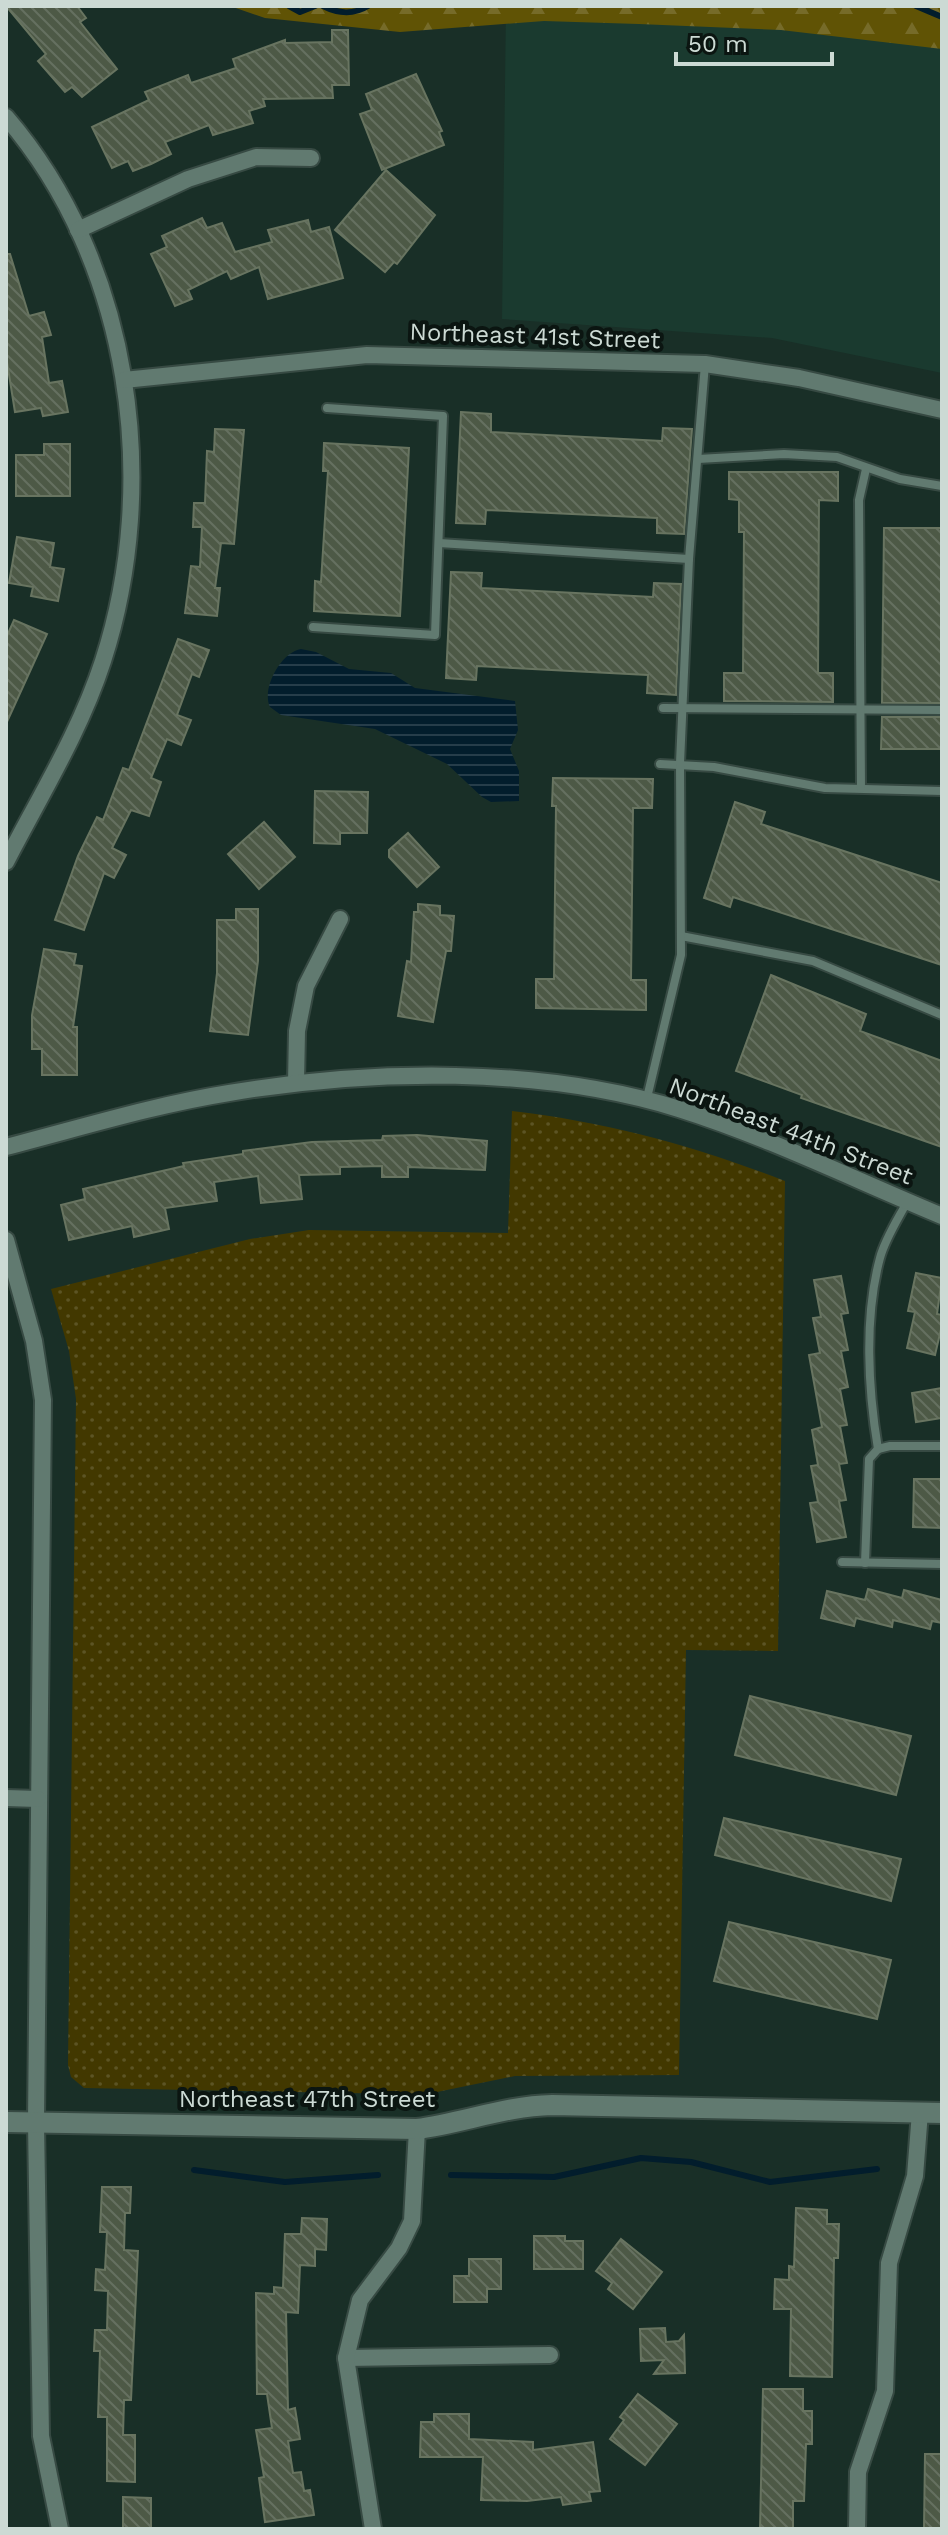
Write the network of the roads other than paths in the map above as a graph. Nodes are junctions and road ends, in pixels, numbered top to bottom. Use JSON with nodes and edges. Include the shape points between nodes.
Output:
{"nodes":[{"id":1,"x":6,"y":117,"type":"edge"},
{"id":2,"x":311,"y":158,"type":"dead end"},
{"id":3,"x":78,"y":230,"type":"junction"},
{"id":4,"x":705,"y":364,"type":"junction"},
{"id":5,"x":124,"y":380,"type":"junction"},
{"id":6,"x":327,"y":408,"type":"dead end"},
{"id":7,"x":942,"y":410,"type":"edge"},
{"id":8,"x":698,"y":459,"type":"junction"},
{"id":9,"x":866,"y":469,"type":"junction"},
{"id":10,"x":942,"y":486,"type":"edge"},
{"id":11,"x":439,"y":543,"type":"junction"},
{"id":12,"x":689,"y":559,"type":"junction"},
{"id":13,"x":313,"y":627,"type":"dead end"},
{"id":14,"x":663,"y":708,"type":"dead end"},
{"id":15,"x":682,"y":709,"type":"junction"},
{"id":16,"x":859,"y":710,"type":"junction"},
{"id":17,"x":942,"y":710,"type":"edge"},
{"id":18,"x":680,"y":763,"type":"junction"},
{"id":19,"x":660,"y":764,"type":"dead end"},
{"id":20,"x":861,"y":788,"type":"junction"},
{"id":21,"x":942,"y":791,"type":"edge"},
{"id":22,"x":6,"y":862,"type":"edge"},
{"id":23,"x":340,"y":919,"type":"dead end"},
{"id":24,"x":681,"y":936,"type":"junction"},
{"id":25,"x":942,"y":1015,"type":"edge"},
{"id":26,"x":296,"y":1083,"type":"junction"},
{"id":27,"x":646,"y":1102,"type":"junction"},
{"id":28,"x":6,"y":1147,"type":"edge"},
{"id":29,"x":907,"y":1201,"type":"junction"},
{"id":30,"x":942,"y":1216,"type":"edge"},
{"id":31,"x":6,"y":1240,"type":"edge"},
{"id":32,"x":942,"y":1446,"type":"edge"},
{"id":33,"x":878,"y":1449,"type":"junction"},
{"id":34,"x":842,"y":1562,"type":"dead end"},
{"id":35,"x":865,"y":1563,"type":"junction"},
{"id":36,"x":942,"y":1564,"type":"edge"},
{"id":37,"x":6,"y":1798,"type":"edge"},
{"id":38,"x":38,"y":1799,"type":"junction"},
{"id":39,"x":920,"y":2112,"type":"junction"},
{"id":40,"x":942,"y":2113,"type":"edge"},
{"id":41,"x":6,"y":2122,"type":"edge"},
{"id":42,"x":36,"y":2123,"type":"junction"},
{"id":43,"x":417,"y":2129,"type":"junction"},
{"id":44,"x":550,"y":2355,"type":"dead end"},
{"id":45,"x":346,"y":2358,"type":"junction"},
{"id":46,"x":60,"y":2529,"type":"edge"},
{"id":47,"x":373,"y":2529,"type":"edge"},
{"id":48,"x":857,"y":2529,"type":"edge"}],
"edges":[{"from":1,"to":3,"type":"street"},
{"from":2,"to":3,"type":"street","via":[[256,157],[188,179]]},
{"from":3,"to":5,"type":"street","via":[[104,294]]},
{"from":4,"to":5,"type":"street","name":"Northeast 41st Street","via":[[367,355]]},
{"from":4,"to":7,"type":"street","name":"Northeast 41st Street","via":[[799,378]]},
{"from":4,"to":8,"type":"lane"},
{"from":5,"to":22,"type":"street","via":[[131,459],[129,527],[112,631],[78,726]]},
{"from":6,"to":11,"type":"lane","via":[[443,416]]},
{"from":8,"to":9,"type":"lane","via":[[837,457]]},
{"from":8,"to":12,"type":"lane"},
{"from":9,"to":10,"type":"lane"},
{"from":9,"to":16,"type":"lane","via":[[859,500]]},
{"from":11,"to":12,"type":"lane"},
{"from":11,"to":13,"type":"lane","via":[[435,635]]},
{"from":12,"to":15,"type":"lane"},
{"from":14,"to":15,"type":"lane"},
{"from":15,"to":16,"type":"lane"},
{"from":15,"to":18,"type":"lane"},
{"from":16,"to":17,"type":"lane"},
{"from":16,"to":20,"type":"lane"},
{"from":18,"to":19,"type":"lane"},
{"from":18,"to":20,"type":"lane","via":[[825,788]]},
{"from":18,"to":24,"type":"lane"},
{"from":20,"to":21,"type":"lane"},
{"from":23,"to":26,"type":"street","via":[[306,986],[297,1031]]},
{"from":24,"to":25,"type":"lane","via":[[813,961]]},
{"from":24,"to":27,"type":"lane"},
{"from":26,"to":27,"type":"street","name":"Northeast 44th Street","via":[[343,1078],[533,1078]]},
{"from":26,"to":28,"type":"street","name":"Northeast 44th Street","via":[[226,1093]]},
{"from":27,"to":29,"type":"street","name":"Northeast 44th Street","via":[[678,1109]]},
{"from":29,"to":30,"type":"street","name":"Northeast 44th Street"},
{"from":29,"to":33,"type":"lane","via":[[881,1255],[872,1301]]},
{"from":31,"to":38,"type":"street","via":[[34,1341],[43,1400]]},
{"from":32,"to":33,"type":"lane"},
{"from":33,"to":35,"type":"lane","via":[[869,1459]]},
{"from":34,"to":35,"type":"lane"},
{"from":35,"to":36,"type":"lane"},
{"from":37,"to":38,"type":"street"},
{"from":38,"to":42,"type":"street"},
{"from":39,"to":40,"type":"street","name":"Northeast 47th Street"},
{"from":39,"to":43,"type":"street","name":"Northeast 47th Street","via":[[529,2105]]},
{"from":39,"to":48,"type":"street","via":[[915,2176],[889,2263],[885,2391],[858,2472]]},
{"from":41,"to":42,"type":"street","name":"Northeast 47th Street"},
{"from":42,"to":43,"type":"street","name":"Northeast 47th Street"},
{"from":42,"to":46,"type":"street","via":[[41,2436]]},
{"from":43,"to":45,"type":"street","via":[[412,2221],[360,2300]]},
{"from":44,"to":45,"type":"street"},
{"from":45,"to":47,"type":"street"}]}
